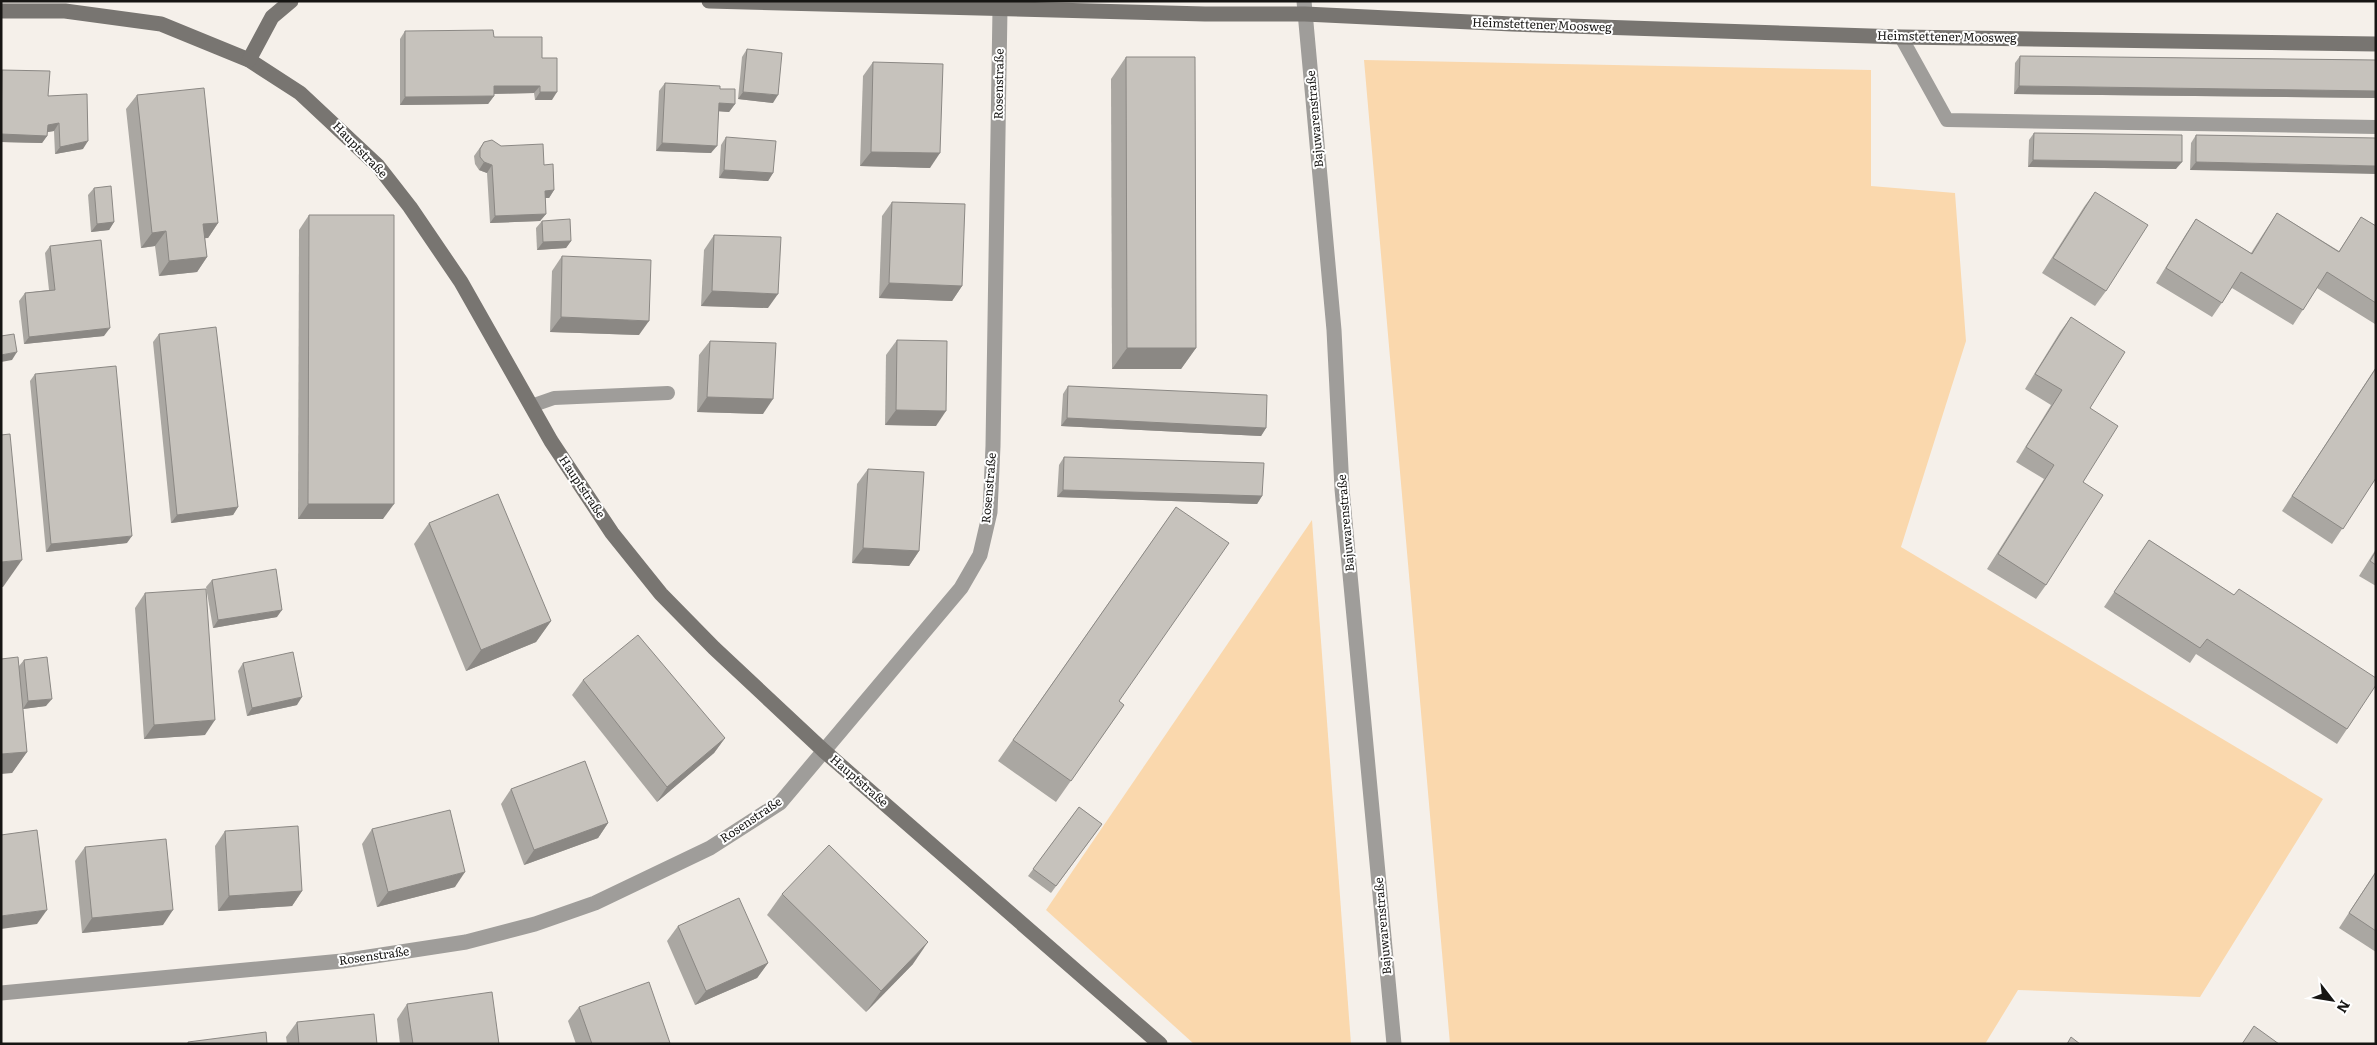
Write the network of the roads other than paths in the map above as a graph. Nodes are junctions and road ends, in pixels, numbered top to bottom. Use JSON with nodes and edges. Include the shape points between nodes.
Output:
{"nodes":[{"id":1,"x":291,"y":1,"type":"edge"},
{"id":2,"x":709,"y":1,"type":"edge"},
{"id":3,"x":817,"y":3,"type":"edge"},
{"id":4,"x":1305,"y":8,"type":"edge"},
{"id":5,"x":1000,"y":9,"type":"junction"},
{"id":6,"x":1,"y":11,"type":"edge"},
{"id":7,"x":1901,"y":37,"type":"junction"},
{"id":8,"x":2376,"y":44,"type":"edge"},
{"id":9,"x":249,"y":60,"type":"junction"},
{"id":10,"x":2376,"y":127,"type":"edge"},
{"id":11,"x":668,"y":393,"type":"dead end"},
{"id":12,"x":531,"y":406,"type":"junction"},
{"id":13,"x":824,"y":751,"type":"junction"},
{"id":14,"x":1,"y":993,"type":"edge"},
{"id":15,"x":1160,"y":1044,"type":"edge"},
{"id":16,"x":1394,"y":1044,"type":"edge"}],
"edges":[{"from":1,"to":9,"type":"street","via":[[272,16]]},
{"from":2,"to":3,"type":"street","name":"Heimstettener Moosweg"},
{"from":3,"to":5,"type":"street","name":"Heimstettener Moosweg"},
{"from":4,"to":5,"type":"street","name":"Heimstettener Moosweg","via":[[1205,14]]},
{"from":4,"to":7,"type":"street","name":"Heimstettener Moosweg","via":[[1512,24]]},
{"from":4,"to":16,"type":"street","name":"Bajuwarenstraße","via":[[1334,330],[1342,489]]},
{"from":5,"to":13,"type":"street","name":"Rosenstraße","via":[[993,446],[990,512],[980,555],[961,588]]},
{"from":6,"to":9,"type":"street","name":"Hauptstraße","via":[[65,11],[161,24]]},
{"from":7,"to":8,"type":"street","name":"Heimstettener Moosweg"},
{"from":7,"to":10,"type":"lane","via":[[1946,120]]},
{"from":9,"to":12,"type":"street","name":"Hauptstraße","via":[[300,93],[378,166],[462,282]]},
{"from":11,"to":12,"type":"lane","via":[[554,398]]},
{"from":12,"to":13,"type":"street","name":"Hauptstraße","via":[[612,533],[661,594]]},
{"from":13,"to":14,"type":"street","name":"Rosenstraße","via":[[780,803],[710,848],[595,903],[535,924],[466,942],[342,961]]},
{"from":13,"to":15,"type":"street","name":"Hauptstraße"}]}
